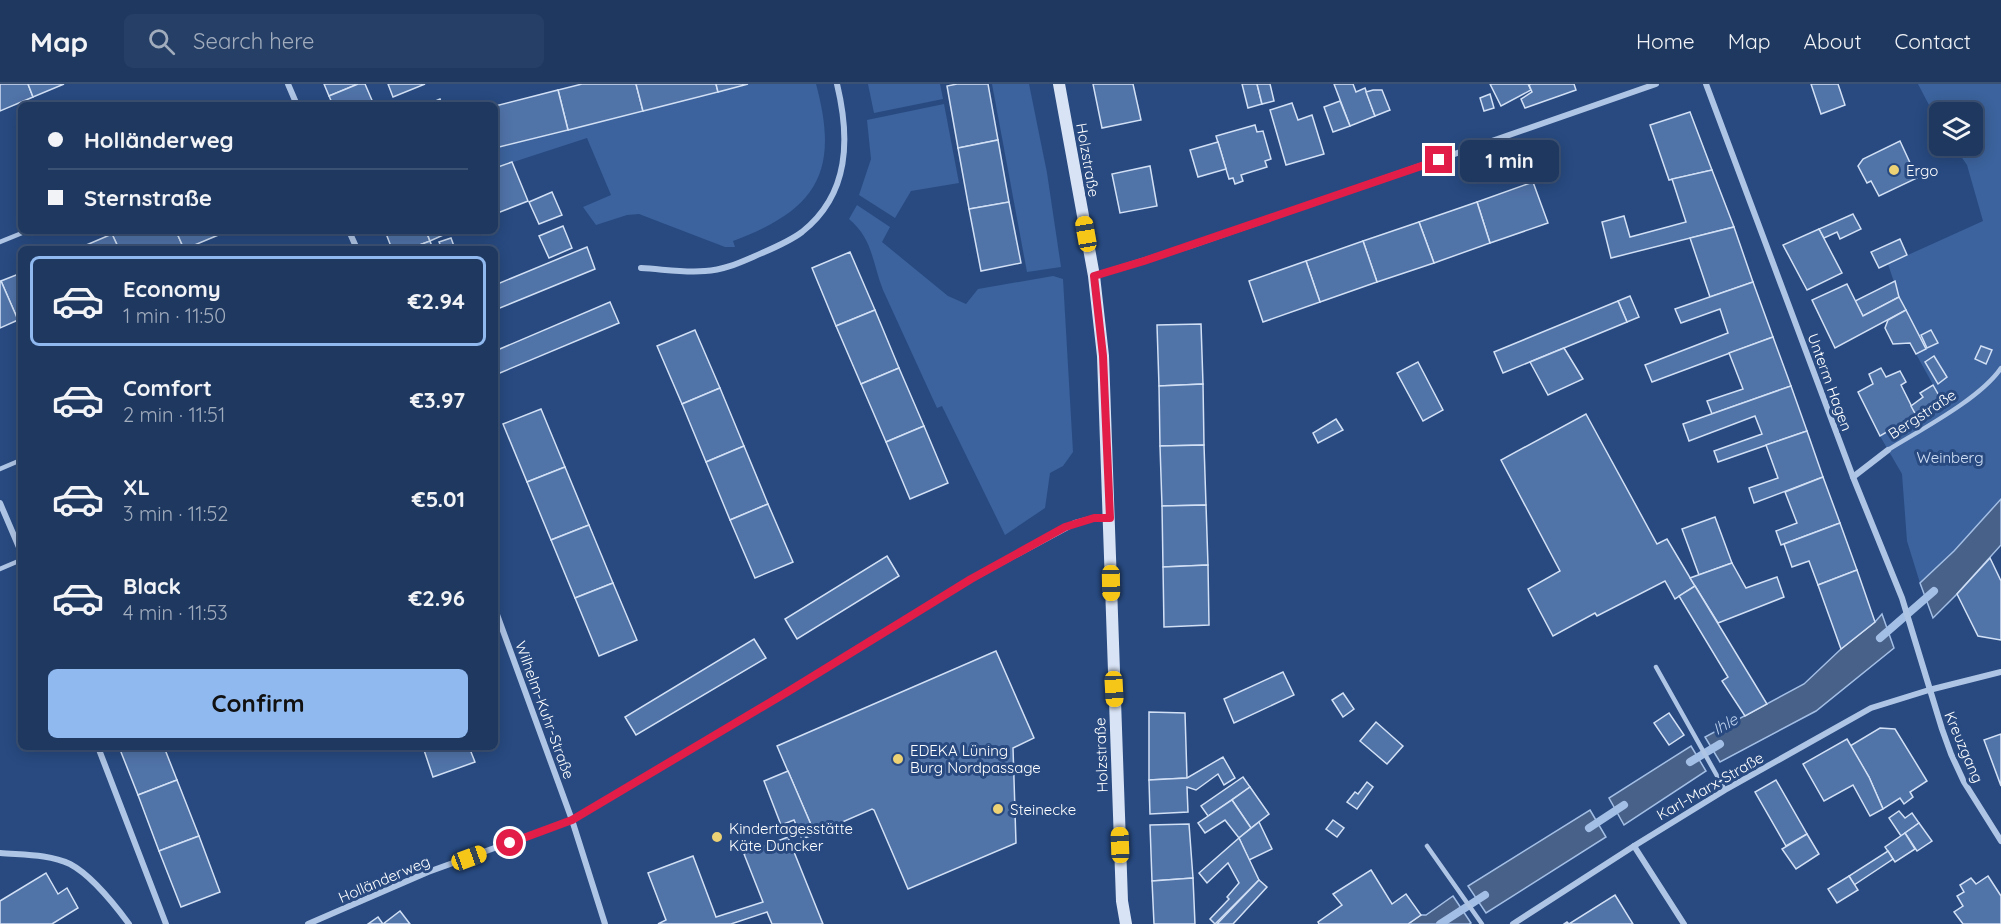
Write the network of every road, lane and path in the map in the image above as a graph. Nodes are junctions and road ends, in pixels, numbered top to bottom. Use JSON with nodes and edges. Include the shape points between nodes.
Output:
{"nodes":[{"id":1,"x":288,"y":84,"type":"edge"},
{"id":2,"x":837,"y":84,"type":"edge"},
{"id":3,"x":1059,"y":84,"type":"edge"},
{"id":4,"x":1656,"y":84,"type":"edge"},
{"id":5,"x":1706,"y":84,"type":"edge"},
{"id":6,"x":296,"y":102,"type":"edge"},
{"id":7,"x":20,"y":234,"type":"edge"},
{"id":8,"x":0,"y":242,"type":"edge"},
{"id":9,"x":641,"y":268,"type":"dead end"},
{"id":10,"x":1094,"y":276,"type":"junction"},
{"id":11,"x":2001,"y":368,"type":"edge"},
{"id":12,"x":1888,"y":450,"type":"joint"},
{"id":13,"x":18,"y":461,"type":"edge"},
{"id":14,"x":0,"y":469,"type":"edge"},
{"id":15,"x":1853,"y":477,"type":"junction"},
{"id":16,"x":0,"y":503,"type":"edge"},
{"id":17,"x":1110,"y":518,"type":"junction"},
{"id":18,"x":18,"y":545,"type":"edge"},
{"id":19,"x":18,"y":561,"type":"edge"},
{"id":20,"x":0,"y":569,"type":"edge"},
{"id":21,"x":498,"y":617,"type":"edge"},
{"id":22,"x":1656,"y":667,"type":"dead end"},
{"id":23,"x":2001,"y":672,"type":"edge"},
{"id":24,"x":1929,"y":690,"type":"junction"},
{"id":25,"x":99,"y":750,"type":"edge"},
{"id":26,"x":1725,"y":790,"type":"junction"},
{"id":27,"x":572,"y":820,"type":"junction"},
{"id":28,"x":2001,"y":841,"type":"edge"},
{"id":29,"x":1427,"y":846,"type":"dead end"},
{"id":30,"x":1634,"y":846,"type":"junction"},
{"id":31,"x":0,"y":853,"type":"edge"},
{"id":32,"x":129,"y":924,"type":"edge"},
{"id":33,"x":166,"y":924,"type":"edge"},
{"id":34,"x":308,"y":924,"type":"edge"},
{"id":35,"x":605,"y":924,"type":"edge"},
{"id":36,"x":1126,"y":924,"type":"edge"},
{"id":37,"x":1482,"y":924,"type":"edge"},
{"id":38,"x":1513,"y":924,"type":"edge"},
{"id":39,"x":1684,"y":924,"type":"edge"}],
"edges":[{"from":1,"to":6,"type":"street"},
{"from":2,"to":9,"type":"street","via":[[844,121],[844,160],[826,205],[803,231],[786,243],[727,268]]},
{"from":3,"to":10,"type":"street","name":"Holzstraße"},
{"from":4,"to":10,"type":"street"},
{"from":5,"to":15,"type":"street","name":"Unterm Hagen"},
{"from":7,"to":8,"type":"lane"},
{"from":10,"to":17,"type":"street","name":"Holzstraße","via":[[1103,356]]},
{"from":11,"to":12,"type":"lane","name":"Bergstraße","via":[[1953,410]]},
{"from":12,"to":15,"type":"street","name":"Bergstraße"},
{"from":13,"to":14,"type":"lane"},
{"from":15,"to":24,"type":"street","name":"Unterm Hagen","via":[[1902,598]]},
{"from":16,"to":18,"type":"street"},
{"from":17,"to":27,"type":"street","name":"Holländerweg","via":[[1075,523],[971,579]]},
{"from":17,"to":36,"type":"street","name":"Holzstraße","via":[[1122,901]]},
{"from":19,"to":20,"type":"lane"},
{"from":21,"to":27,"type":"street","name":"Wilhelm-Kuhr-Straße"},
{"from":22,"to":26,"type":"lane"},
{"from":23,"to":24,"type":"street","name":"Karl-Marx-Straße"},
{"from":24,"to":26,"type":"street","name":"Karl-Marx-Straße","via":[[1871,708]]},
{"from":24,"to":28,"type":"street","name":"Kreuzgang","via":[[1964,782]]},
{"from":25,"to":33,"type":"street"},
{"from":26,"to":30,"type":"street","name":"Karl-Marx-Straße"},
{"from":27,"to":34,"type":"street","name":"Holländerweg","via":[[428,872]]},
{"from":27,"to":35,"type":"street","name":"Wilhelm-Kuhr-Straße"},
{"from":29,"to":37,"type":"lane"},
{"from":30,"to":38,"type":"street","name":"Karl-Marx-Straße"},
{"from":30,"to":39,"type":"street"},
{"from":31,"to":32,"type":"street","via":[[46,857],[70,864],[100,890]]}]}
